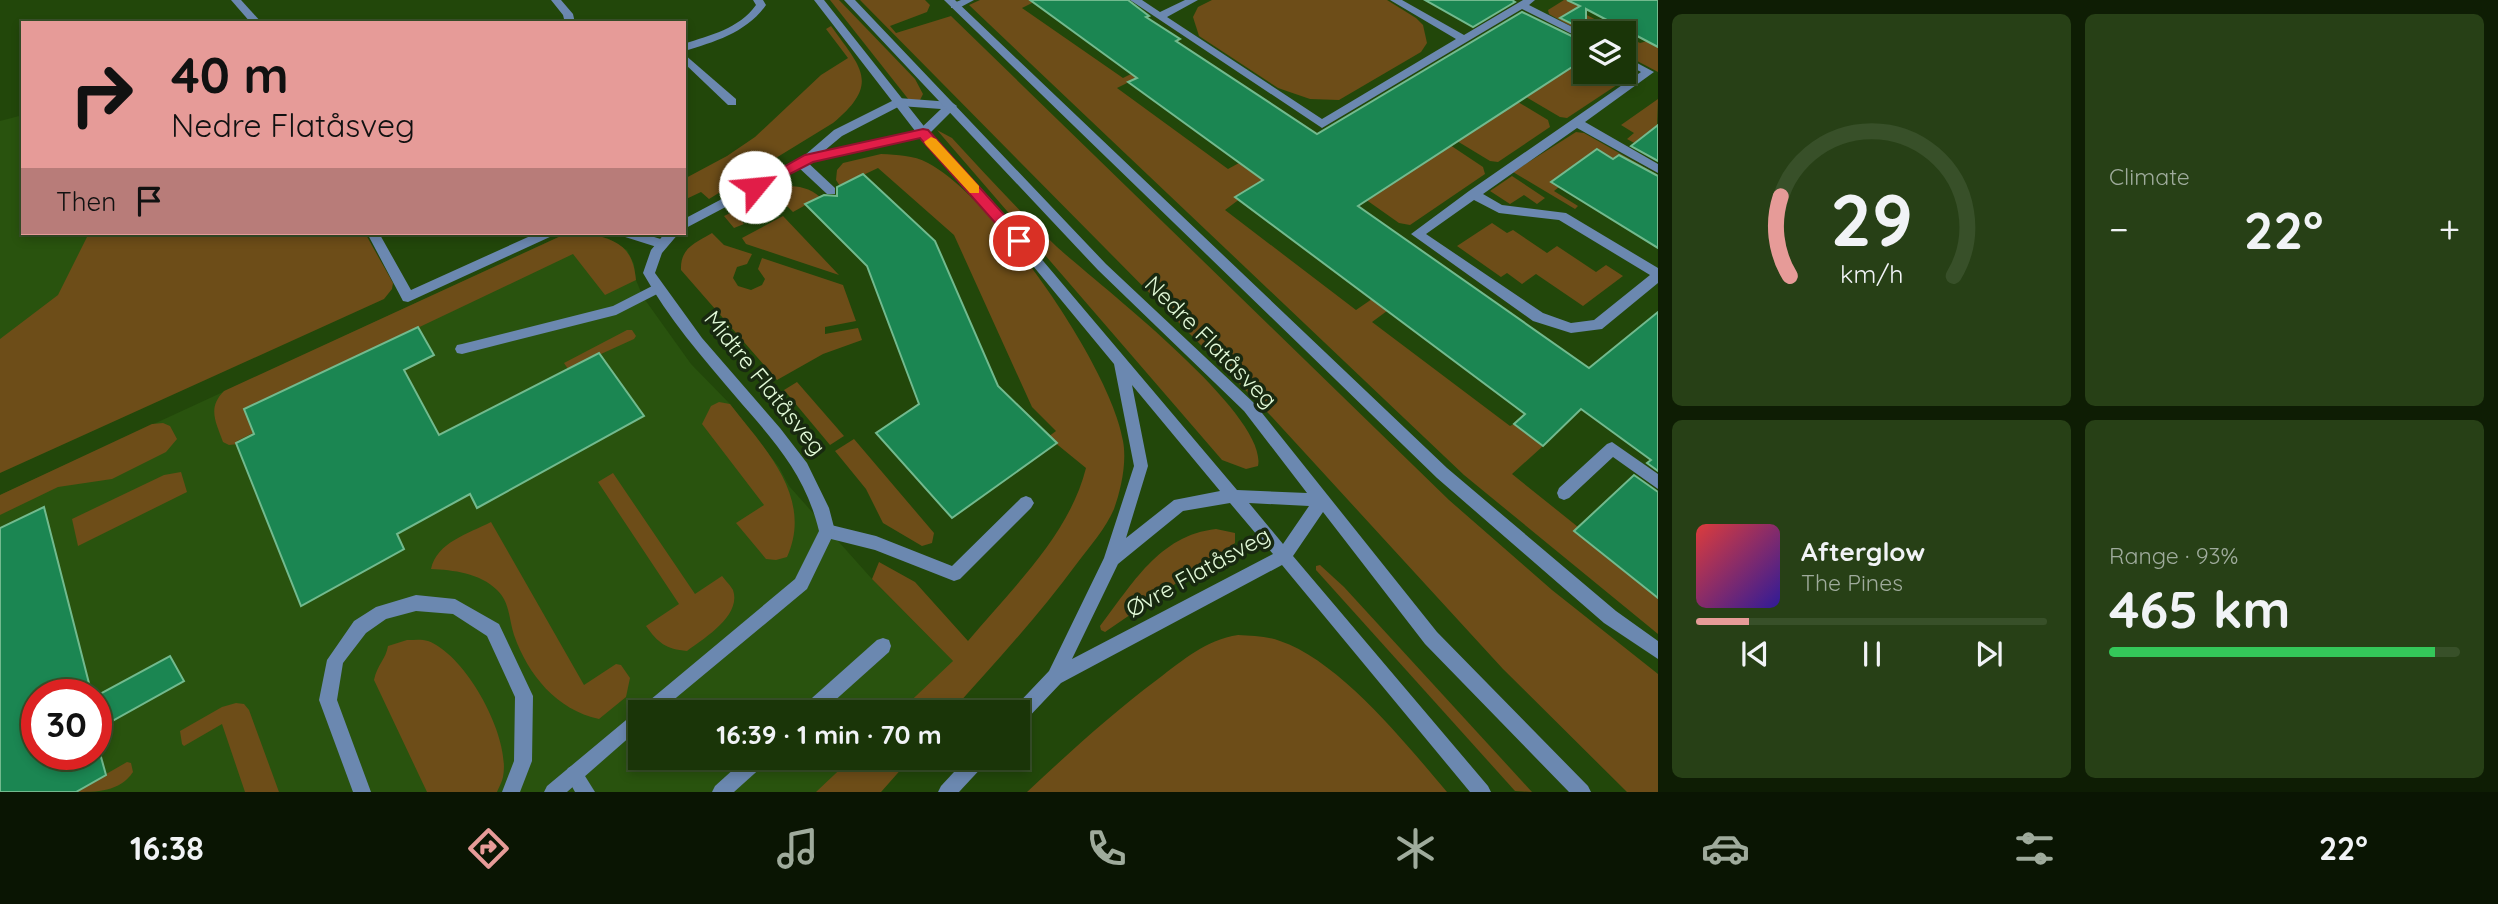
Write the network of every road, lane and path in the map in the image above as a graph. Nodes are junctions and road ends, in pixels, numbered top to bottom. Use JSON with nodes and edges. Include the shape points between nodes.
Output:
{"nodes":[{"id":1,"x":236,"y":0,"type":"edge"},
{"id":2,"x":556,"y":0,"type":"edge"},
{"id":3,"x":758,"y":0,"type":"edge"},
{"id":4,"x":819,"y":0,"type":"edge"},
{"id":5,"x":849,"y":0,"type":"edge"},
{"id":6,"x":969,"y":0,"type":"edge"},
{"id":7,"x":1135,"y":0,"type":"edge"},
{"id":8,"x":1193,"y":0,"type":"edge"},
{"id":9,"x":1395,"y":0,"type":"edge"},
{"id":10,"x":1526,"y":2,"type":"edge"},
{"id":11,"x":952,"y":3,"type":"edge"},
{"id":12,"x":1160,"y":16,"type":"junction"},
{"id":13,"x":255,"y":21,"type":"edge"},
{"id":14,"x":570,"y":21,"type":"edge"},
{"id":15,"x":1573,"y":30,"type":"edge"},
{"id":16,"x":1464,"y":39,"type":"junction"},
{"id":17,"x":686,"y":47,"type":"edge"},
{"id":18,"x":686,"y":59,"type":"edge"},
{"id":19,"x":1636,"y":65,"type":"edge"},
{"id":20,"x":1653,"y":74,"type":"edge"},
{"id":21,"x":732,"y":102,"type":"dead end"},
{"id":22,"x":898,"y":102,"type":"junction"},
{"id":23,"x":951,"y":106,"type":"junction"},
{"id":24,"x":1576,"y":122,"type":"junction"},
{"id":25,"x":923,"y":133,"type":"junction"},
{"id":26,"x":805,"y":160,"type":"junction"},
{"id":27,"x":1658,"y":169,"type":"edge"},
{"id":28,"x":831,"y":191,"type":"dead end"},
{"id":29,"x":1473,"y":194,"type":"junction"},
{"id":30,"x":686,"y":224,"type":"edge"},
{"id":31,"x":374,"y":235,"type":"edge"},
{"id":32,"x":539,"y":235,"type":"edge"},
{"id":33,"x":633,"y":235,"type":"edge"},
{"id":34,"x":670,"y":235,"type":"edge"},
{"id":35,"x":520,"y":239,"type":"edge"},
{"id":36,"x":660,"y":243,"type":"junction"},
{"id":37,"x":1658,"y":275,"type":"edge"},
{"id":38,"x":659,"y":288,"type":"junction"},
{"id":39,"x":463,"y":349,"type":"dead end"},
{"id":40,"x":1121,"y":362,"type":"junction"},
{"id":41,"x":1658,"y":482,"type":"edge"},
{"id":42,"x":1564,"y":493,"type":"dead end"},
{"id":43,"x":1232,"y":496,"type":"junction"},
{"id":44,"x":1322,"y":500,"type":"junction"},
{"id":45,"x":1026,"y":503,"type":"dead end"},
{"id":46,"x":827,"y":531,"type":"junction"},
{"id":47,"x":1284,"y":556,"type":"junction"},
{"id":48,"x":1112,"y":559,"type":"junction"},
{"id":49,"x":883,"y":646,"type":"dead end"},
{"id":50,"x":1658,"y":651,"type":"edge"},
{"id":51,"x":1055,"y":677,"type":"junction"},
{"id":52,"x":661,"y":700,"type":"edge"},
{"id":53,"x":823,"y":700,"type":"edge"},
{"id":54,"x":1030,"y":703,"type":"edge"},
{"id":55,"x":628,"y":727,"type":"edge"},
{"id":56,"x":746,"y":770,"type":"edge"},
{"id":57,"x":968,"y":770,"type":"edge"},
{"id":58,"x":574,"y":774,"type":"junction"},
{"id":59,"x":362,"y":792,"type":"edge"},
{"id":60,"x":511,"y":792,"type":"edge"},
{"id":61,"x":553,"y":792,"type":"edge"},
{"id":62,"x":586,"y":792,"type":"edge"},
{"id":63,"x":721,"y":792,"type":"edge"},
{"id":64,"x":947,"y":792,"type":"edge"},
{"id":65,"x":1482,"y":792,"type":"edge"},
{"id":66,"x":1583,"y":792,"type":"edge"}],
"edges":[{"from":1,"to":13,"type":"street"},
{"from":2,"to":14,"type":"street"},
{"from":3,"to":17,"type":"street","via":[[761,5],[755,15],[741,25]]},
{"from":4,"to":22,"type":"street"},
{"from":5,"to":23,"type":"street","name":"Nedre Flatåsveg"},
{"from":6,"to":11,"type":"street"},
{"from":7,"to":12,"type":"street"},
{"from":8,"to":12,"type":"street"},
{"from":9,"to":16,"type":"street"},
{"from":10,"to":15,"type":"street"},
{"from":10,"to":16,"type":"street"},
{"from":11,"to":50,"type":"street","via":[[1442,473],[1610,617]]},
{"from":12,"to":16,"type":"street","via":[[1322,124]]},
{"from":18,"to":21,"type":"street"},
{"from":19,"to":20,"type":"street"},
{"from":20,"to":24,"type":"street"},
{"from":22,"to":23,"type":"street"},
{"from":22,"to":25,"type":"street"},
{"from":22,"to":26,"type":"street","via":[[838,132]]},
{"from":23,"to":25,"type":"street"},
{"from":23,"to":44,"type":"street","name":"Nedre Flatåsveg","via":[[1102,267],[1249,407]]},
{"from":24,"to":27,"type":"street"},
{"from":24,"to":29,"type":"street"},
{"from":25,"to":26,"type":"street"},
{"from":25,"to":40,"type":"street"},
{"from":26,"to":28,"type":"street"},
{"from":26,"to":30,"type":"street"},
{"from":29,"to":37,"type":"street","via":[[1499,209],[1562,216]]},
{"from":29,"to":37,"type":"street","via":[[1417,234],[1538,317],[1571,328],[1597,325]]},
{"from":31,"to":35,"type":"street","via":[[408,297]]},
{"from":32,"to":35,"type":"street"},
{"from":33,"to":36,"type":"street"},
{"from":34,"to":36,"type":"street"},
{"from":36,"to":38,"type":"street","name":"Midtre Flatåsveg","via":[[649,273]]},
{"from":38,"to":39,"type":"street","via":[[616,310]]},
{"from":38,"to":46,"type":"street","name":"Midtre Flatåsveg","via":[[721,370],[797,458],[817,491]]},
{"from":40,"to":43,"type":"street"},
{"from":40,"to":48,"type":"street","via":[[1140,466]]},
{"from":41,"to":42,"type":"street","via":[[1612,448]]},
{"from":43,"to":44,"type":"street","name":"Øvre Flatåsveg"},
{"from":43,"to":47,"type":"street"},
{"from":43,"to":48,"type":"street","name":"Øvre Flatåsveg","via":[[1179,505]]},
{"from":44,"to":47,"type":"street","name":"Øvre Flatåsveg"},
{"from":44,"to":66,"type":"street","name":"Nedre Flatåsveg","via":[[1431,638]]},
{"from":45,"to":46,"type":"street","via":[[954,574],[876,543]]},
{"from":46,"to":52,"type":"street","via":[[801,584]]},
{"from":47,"to":51,"type":"street","name":"Øvre Flatåsveg"},
{"from":47,"to":65,"type":"street"},
{"from":48,"to":51,"type":"street","name":"Øvre Flatåsveg"},
{"from":49,"to":53,"type":"street"},
{"from":51,"to":54,"type":"street","name":"Øvre Flatåsveg"},
{"from":55,"to":58,"type":"street"},
{"from":56,"to":63,"type":"street"},
{"from":57,"to":64,"type":"street"},
{"from":58,"to":61,"type":"street"},
{"from":58,"to":62,"type":"street"},
{"from":59,"to":60,"type":"street","via":[[328,700],[335,660],[360,627],[382,612],[415,603],[455,607],[493,630],[524,696],[523,761]]}]}
